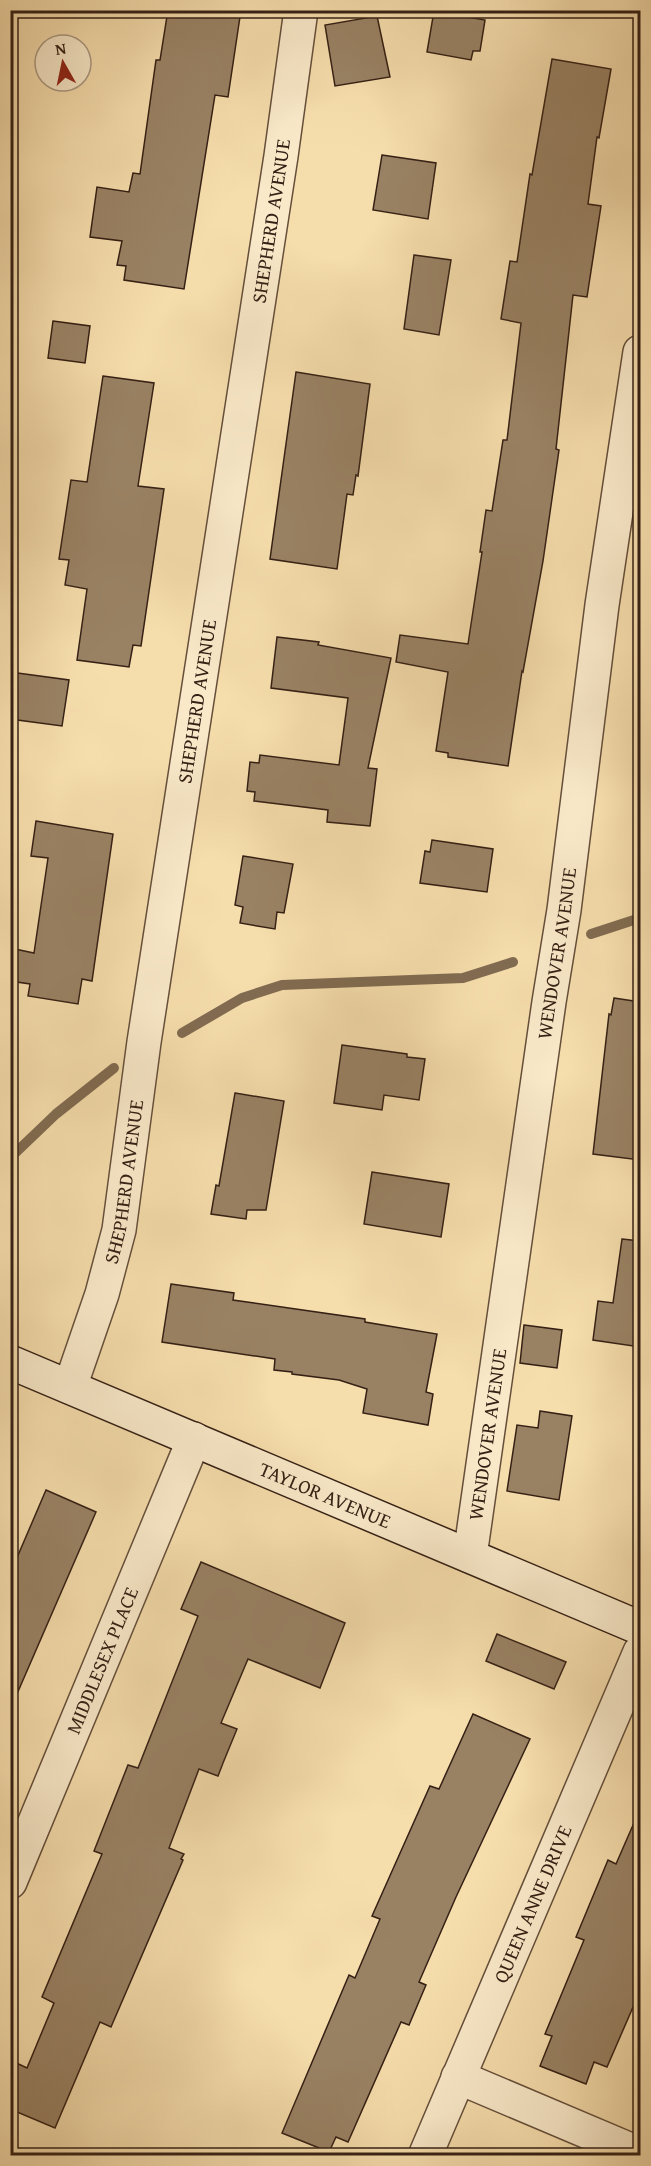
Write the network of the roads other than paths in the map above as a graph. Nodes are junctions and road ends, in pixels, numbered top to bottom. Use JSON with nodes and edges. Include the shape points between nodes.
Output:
{"nodes":[{"id":1,"x":301,"y":10,"type":"edge"},
{"id":2,"x":640,"y":352,"type":"edge"},
{"id":3,"x":10,"y":1362,"type":"edge"},
{"id":4,"x":70,"y":1388,"type":"junction"},
{"id":5,"x":194,"y":1439,"type":"junction"},
{"id":6,"x":470,"y":1556,"type":"junction"},
{"id":7,"x":640,"y":1628,"type":"edge"},
{"id":8,"x":640,"y":1652,"type":"edge"},
{"id":9,"x":10,"y":1882,"type":"edge"},
{"id":10,"x":458,"y":2077,"type":"junction"},
{"id":11,"x":640,"y":2154,"type":"edge"},
{"id":12,"x":425,"y":2156,"type":"edge"}],
"edges":[{"from":1,"to":4,"type":"street","name":"SHEPHERD AVENUE","via":[[144,1042],[119,1230]]},
{"from":2,"to":6,"type":"street","name":"WENDOVER AVENUE"},
{"from":3,"to":4,"type":"street","name":"TAYLOR AVENUE"},
{"from":4,"to":5,"type":"street","name":"TAYLOR AVENUE"},
{"from":5,"to":6,"type":"street","name":"TAYLOR AVENUE"},
{"from":5,"to":9,"type":"street","name":"MIDDLESEX PLACE"},
{"from":6,"to":7,"type":"street","name":"TAYLOR AVENUE"},
{"from":8,"to":10,"type":"street","name":"QUEEN ANNE DRIVE"},
{"from":10,"to":11,"type":"street"},
{"from":10,"to":12,"type":"street","name":"QUEEN ANNE DRIVE"}]}
